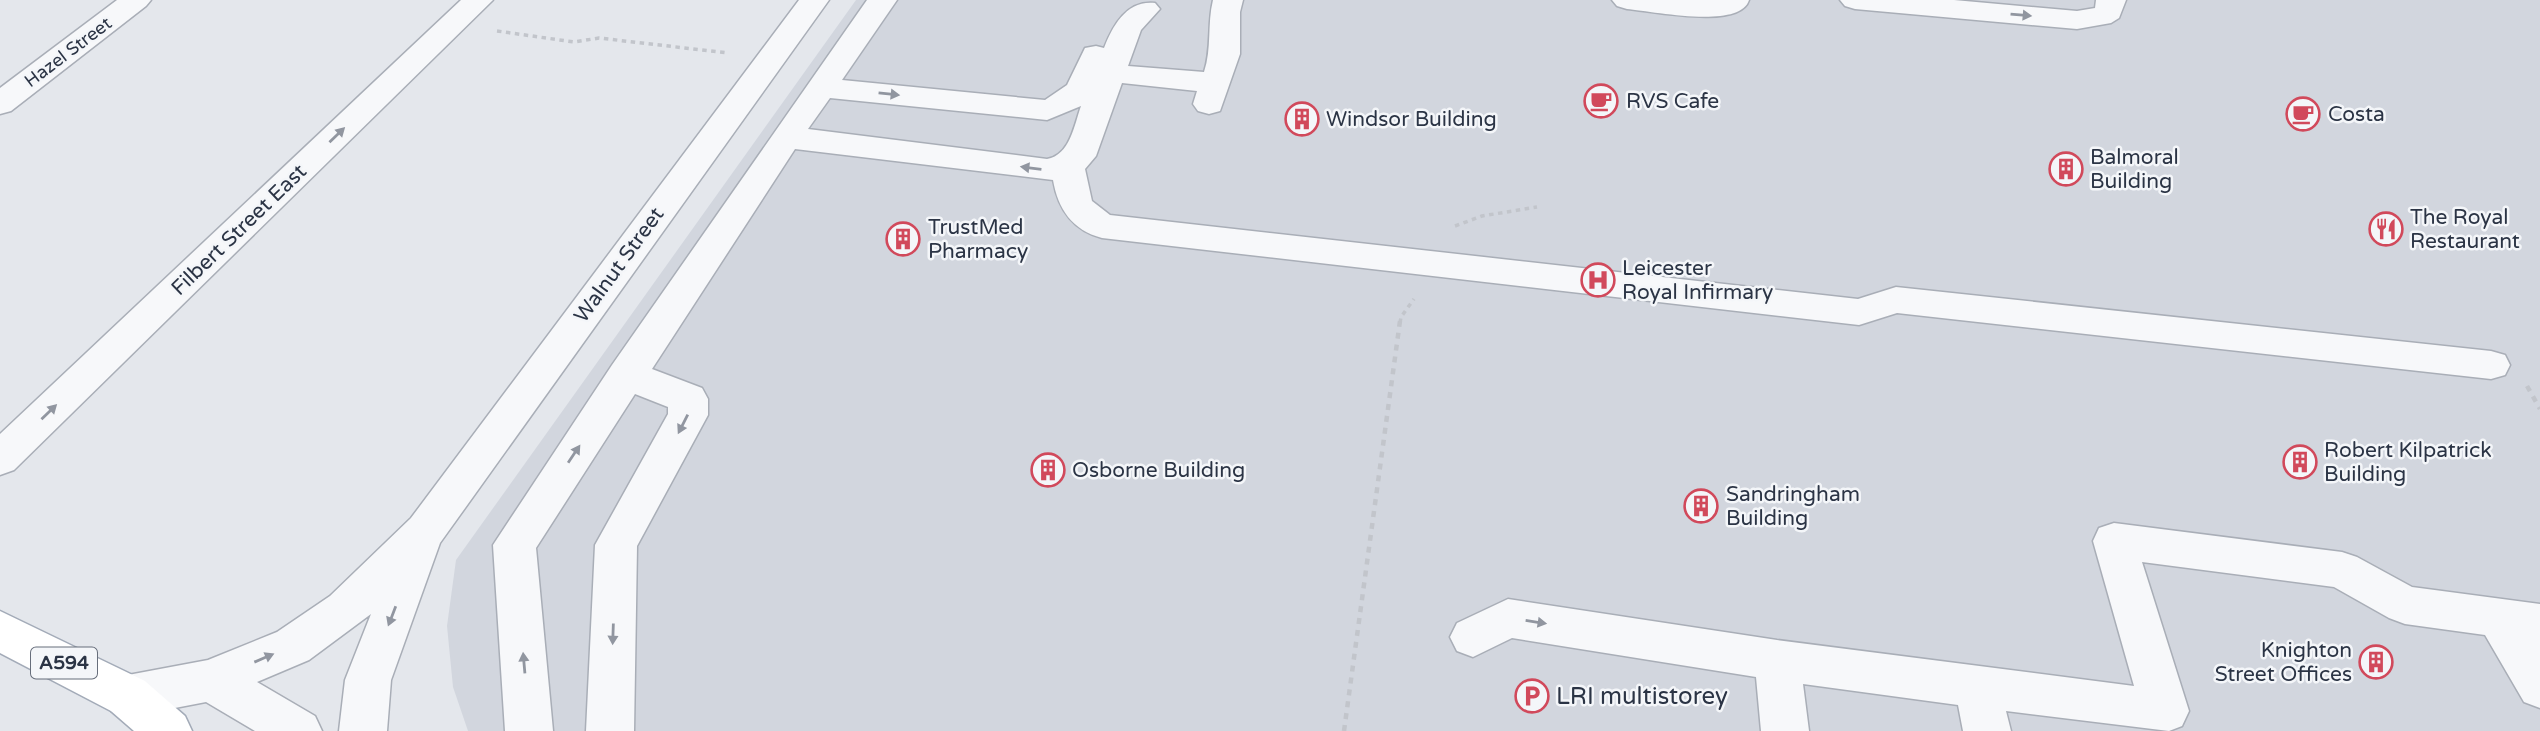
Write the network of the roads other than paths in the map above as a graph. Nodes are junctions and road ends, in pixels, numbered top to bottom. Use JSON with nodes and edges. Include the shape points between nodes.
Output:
{"nodes":[{"id":1,"x":136,"y":0,"type":"edge"},
{"id":2,"x":478,"y":0,"type":"edge"},
{"id":3,"x":814,"y":0,"type":"edge"},
{"id":4,"x":882,"y":0,"type":"edge"},
{"id":5,"x":1228,"y":0,"type":"edge"},
{"id":6,"x":1627,"y":0,"type":"edge"},
{"id":7,"x":1734,"y":0,"type":"edge"},
{"id":8,"x":1855,"y":0,"type":"edge"},
{"id":9,"x":2111,"y":0,"type":"edge"},
{"id":10,"x":1143,"y":3,"type":"edge"},
{"id":11,"x":1128,"y":75,"type":"junction"},
{"id":12,"x":821,"y":87,"type":"junction"},
{"id":13,"x":0,"y":104,"type":"edge"},
{"id":14,"x":786,"y":137,"type":"junction"},
{"id":15,"x":1070,"y":178,"type":"junction"},
{"id":16,"x":2491,"y":365,"type":"dead end"},
{"id":17,"x":626,"y":375,"type":"junction"},
{"id":18,"x":0,"y":459,"type":"edge"},
{"id":19,"x":426,"y":530,"type":"junction"},
{"id":20,"x":2520,"y":620,"type":"edge"},
{"id":21,"x":0,"y":631,"type":"edge"},
{"id":22,"x":1473,"y":637,"type":"dead end"},
{"id":23,"x":1777,"y":660,"type":"junction"},
{"id":24,"x":211,"y":680,"type":"junction"},
{"id":25,"x":1977,"y":687,"type":"junction"},
{"id":26,"x":2540,"y":687,"type":"edge"},
{"id":27,"x":128,"y":696,"type":"junction"},
{"id":28,"x":168,"y":731,"type":"edge"},
{"id":29,"x":298,"y":731,"type":"edge"},
{"id":30,"x":363,"y":731,"type":"edge"},
{"id":31,"x":529,"y":731,"type":"edge"},
{"id":32,"x":610,"y":731,"type":"edge"},
{"id":33,"x":1784,"y":731,"type":"edge"},
{"id":34,"x":1987,"y":731,"type":"edge"}],
"edges":[{"from":1,"to":13,"type":"street","name":"Hazel Street"},
{"from":18,"to":2,"type":"street","name":"Filbert Street East","one_way":true},
{"from":3,"to":19,"type":"street","name":"Walnut Street"},
{"from":4,"to":12,"type":"street"},
{"from":5,"to":11,"type":"street","via":[[1225,54],[1212,94]]},
{"from":6,"to":7,"type":"street","via":[[1718,9]]},
{"from":8,"to":9,"type":"street","one_way":true,"via":[[2077,20],[2109,12]]},
{"from":10,"to":11,"type":"street","via":[[1143,28]]},
{"from":12,"to":10,"type":"street","one_way":true,"via":[[1047,110],[1072,101],[1082,88],[1112,16]]},
{"from":10,"to":15,"type":"street","via":[[1128,27]]},
{"from":11,"to":15,"type":"street"},
{"from":12,"to":14,"type":"street"},
{"from":15,"to":14,"type":"street","one_way":true,"via":[[1047,170]]},
{"from":14,"to":17,"type":"street"},
{"from":15,"to":16,"type":"street","via":[[1074,205],[1102,226],[1859,312],[1896,300]]},
{"from":31,"to":17,"type":"street","one_way":true,"via":[[514,545]]},
{"from":17,"to":32,"type":"street","one_way":true,"via":[[688,399],[688,415],[616,545]]},
{"from":24,"to":19,"type":"street","name":"Walnut Street","one_way":true,"via":[[293,646],[346,610]]},
{"from":19,"to":30,"type":"street","name":"Walnut Street","one_way":true,"via":[[368,680]]},
{"from":20,"to":25,"type":"street","via":[[2405,605],[2342,570],[2114,541],[2165,711]]},
{"from":20,"to":26,"type":"street"},
{"from":21,"to":27,"type":"main road","number":"A594"},
{"from":22,"to":23,"type":"street","one_way":true,"via":[[1508,618]]},
{"from":23,"to":25,"type":"street"},
{"from":23,"to":33,"type":"street"},
{"from":24,"to":27,"type":"street","name":"Walnut Street"},
{"from":24,"to":29,"type":"street"},
{"from":25,"to":34,"type":"street"},
{"from":27,"to":28,"type":"main road","number":"A594"}]}
